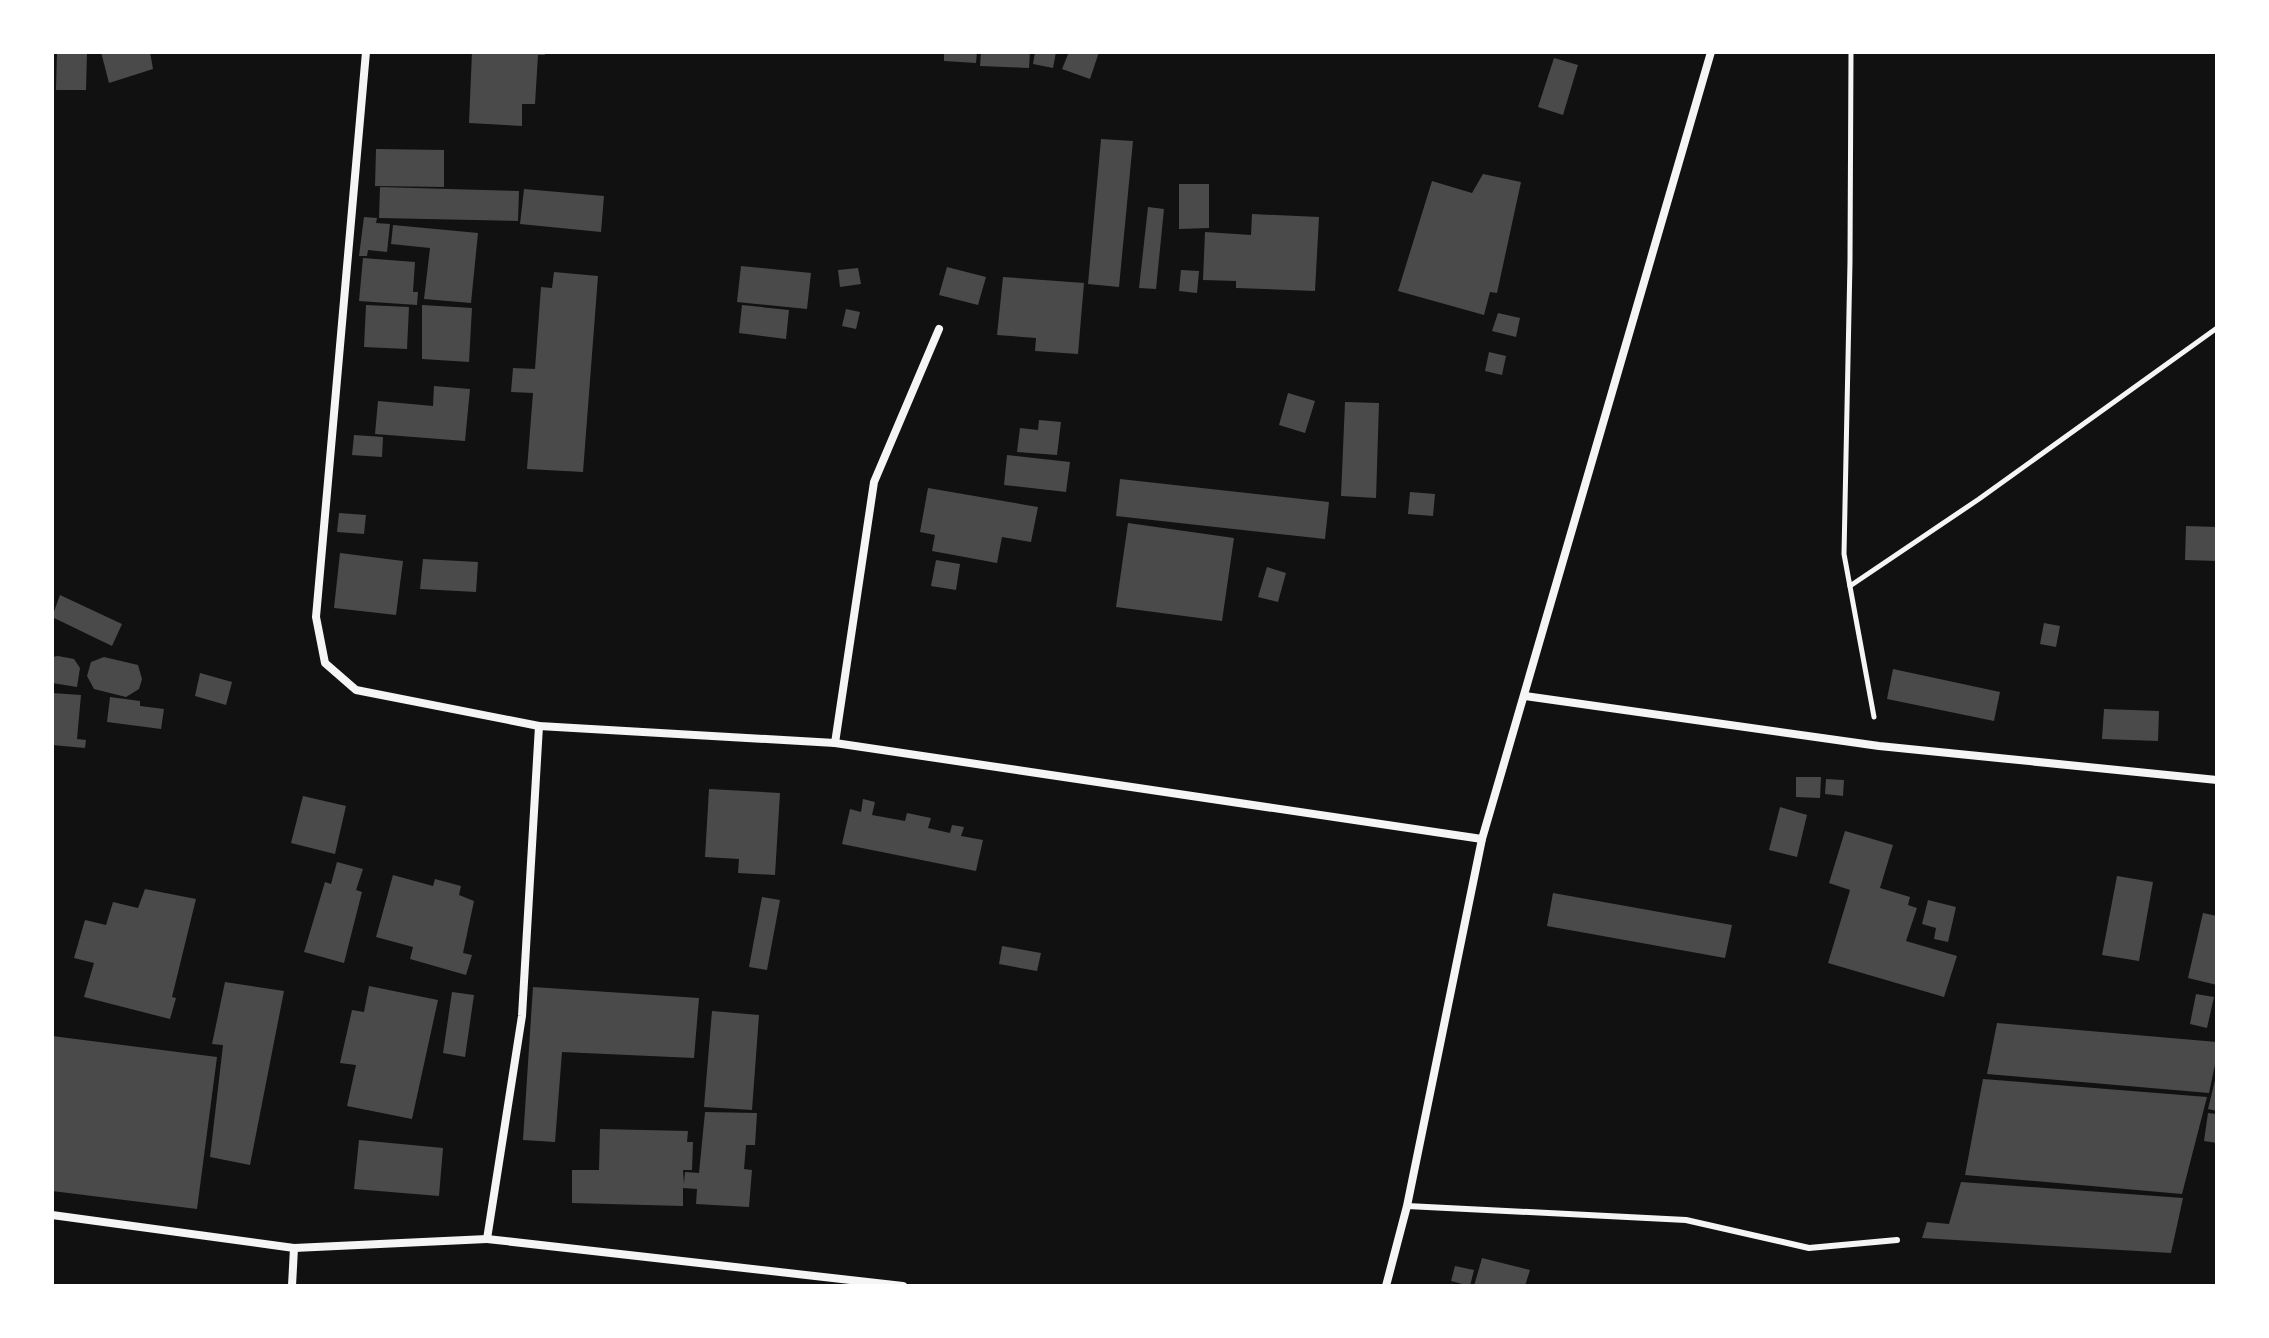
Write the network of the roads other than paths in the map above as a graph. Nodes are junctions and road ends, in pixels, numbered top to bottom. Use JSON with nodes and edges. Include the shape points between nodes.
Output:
{"nodes":[{"id":1,"x":366,"y":52,"type":"edge"},
{"id":2,"x":1711,"y":52,"type":"edge"},
{"id":3,"x":939,"y":329,"type":"dead end"},
{"id":4,"x":1525,"y":696,"type":"junction"},
{"id":5,"x":539,"y":726,"type":"junction"},
{"id":6,"x":835,"y":743,"type":"junction"},
{"id":7,"x":2217,"y":780,"type":"edge"},
{"id":8,"x":1482,"y":839,"type":"junction"},
{"id":9,"x":1407,"y":1206,"type":"junction"},
{"id":10,"x":52,"y":1215,"type":"edge"},
{"id":11,"x":487,"y":1239,"type":"junction"},
{"id":12,"x":1897,"y":1240,"type":"dead end"},
{"id":13,"x":294,"y":1248,"type":"junction"},
{"id":14,"x":292,"y":1286,"type":"edge"},
{"id":15,"x":903,"y":1286,"type":"edge"},
{"id":16,"x":1386,"y":1286,"type":"edge"}],
"edges":[{"from":1,"to":5,"type":"street","via":[[316,617],[325,663],[356,690]]},
{"from":2,"to":4,"type":"street"},
{"from":3,"to":6,"type":"street","via":[[874,482]]},
{"from":4,"to":7,"type":"street","via":[[1879,746]]},
{"from":4,"to":8,"type":"street"},
{"from":5,"to":6,"type":"street"},
{"from":5,"to":11,"type":"street","via":[[522,1016]]},
{"from":6,"to":8,"type":"street"},
{"from":8,"to":9,"type":"street"},
{"from":9,"to":12,"type":"lane","via":[[1686,1220],[1809,1248]]},
{"from":9,"to":16,"type":"street"},
{"from":10,"to":13,"type":"street"},
{"from":11,"to":13,"type":"street"},
{"from":11,"to":15,"type":"street"},
{"from":13,"to":14,"type":"street"}]}
